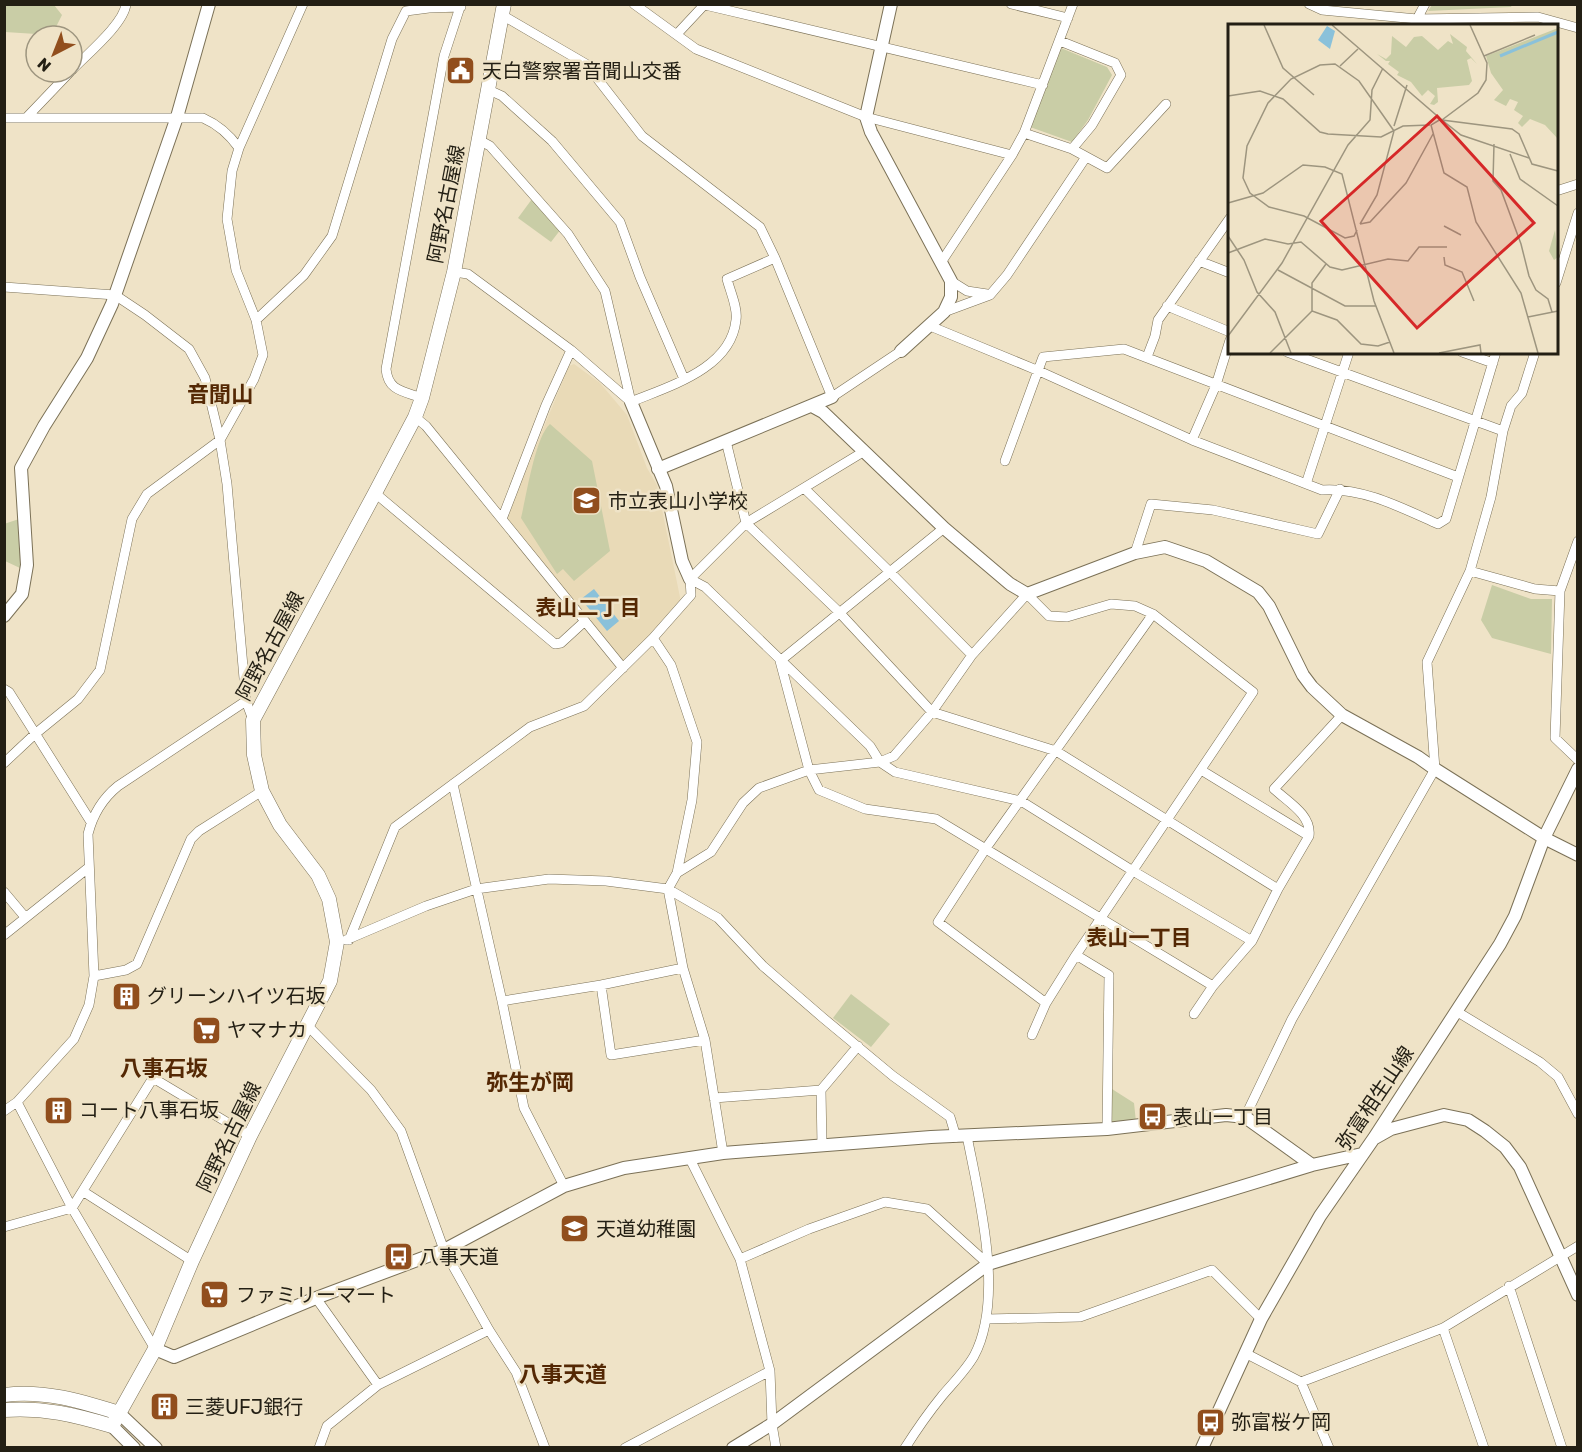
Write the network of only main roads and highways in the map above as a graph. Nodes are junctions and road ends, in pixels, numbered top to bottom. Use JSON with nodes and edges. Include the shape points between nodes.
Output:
{"nodes":[{"id":1,"x":503,"y":10,"type":"edge"},
{"id":2,"x":4,"y":1395,"type":"edge"},
{"id":3,"x":4,"y":1410,"type":"edge"},
{"id":4,"x":118,"y":1413,"type":"junction"}],
"edges":[{"from":1,"to":4,"type":"main road","name":"阿野名古屋線","via":[[454,272],[422,398],[253,720],[254,755],[262,791],[280,825],[318,875],[343,941],[330,981],[250,1136],[155,1349]]},
{"from":2,"to":4,"type":"main road","via":[[64,1396]]},
{"from":3,"to":4,"type":"main road","name":"阿野名古屋線","via":[[53,1411],[112,1426]]}]}
